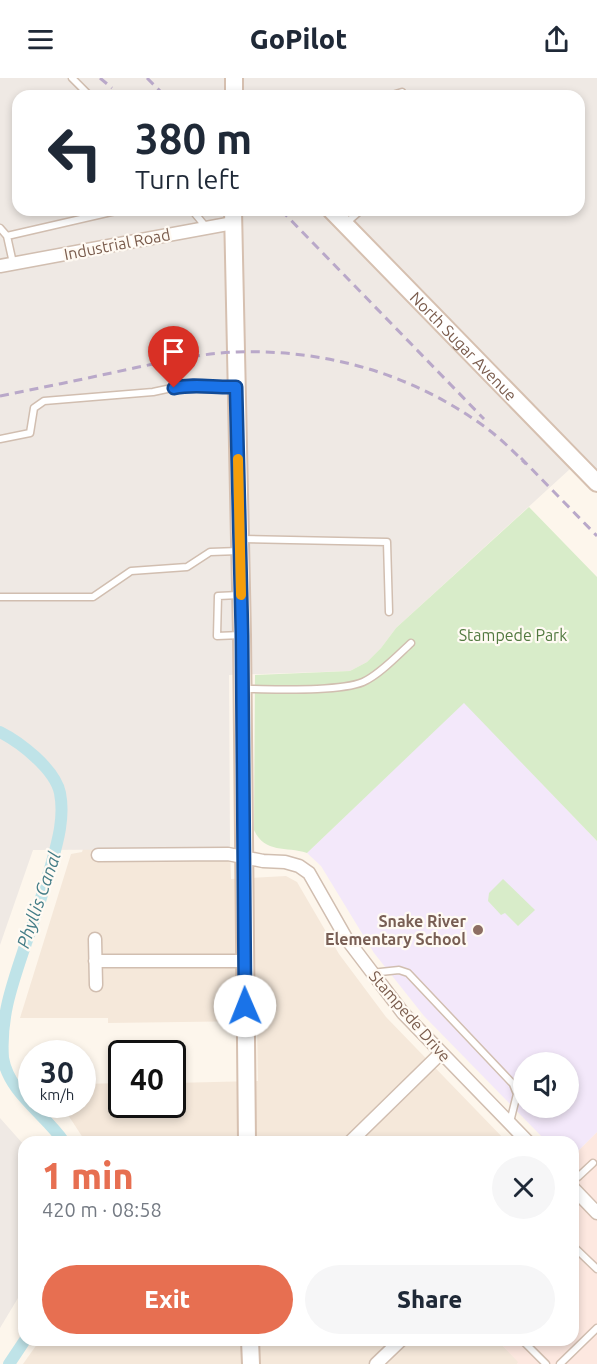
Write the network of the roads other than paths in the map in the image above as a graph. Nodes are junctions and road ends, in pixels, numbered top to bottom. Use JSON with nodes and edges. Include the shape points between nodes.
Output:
{"nodes":[{"id":1,"x":72,"y":78,"type":"edge"},
{"id":2,"x":84,"y":90,"type":"edge"},
{"id":3,"x":95,"y":216,"type":"edge"},
{"id":4,"x":197,"y":216,"type":"edge"},
{"id":5,"x":233,"y":216,"type":"edge"},
{"id":6,"x":337,"y":216,"type":"edge"},
{"id":7,"x":354,"y":216,"type":"edge"},
{"id":8,"x":345,"y":224,"type":"junction"},
{"id":9,"x":0,"y":228,"type":"edge"},
{"id":10,"x":206,"y":228,"type":"junction"},
{"id":11,"x":7,"y":237,"type":"junction"},
{"id":12,"x":13,"y":264,"type":"junction"},
{"id":13,"x":0,"y":266,"type":"edge"},
{"id":14,"x":236,"y":387,"type":"junction"},
{"id":15,"x":0,"y":439,"type":"edge"},
{"id":16,"x":597,"y":483,"type":"edge"},
{"id":17,"x":240,"y":545,"type":"junction"},
{"id":18,"x":241,"y":595,"type":"junction"},
{"id":19,"x":0,"y":597,"type":"edge"},
{"id":20,"x":389,"y":612,"type":"dead end"},
{"id":21,"x":242,"y":635,"type":"junction"},
{"id":22,"x":411,"y":643,"type":"dead end"},
{"id":23,"x":242,"y":689,"type":"junction"},
{"id":24,"x":98,"y":855,"type":"dead end"},
{"id":25,"x":244,"y":858,"type":"junction"},
{"id":26,"x":95,"y":939,"type":"dead end"},
{"id":27,"x":244,"y":961,"type":"junction"},
{"id":28,"x":95,"y":962,"type":"junction"},
{"id":29,"x":371,"y":973,"type":"junction"},
{"id":30,"x":96,"y":985,"type":"dead end"},
{"id":31,"x":441,"y":1053,"type":"junction"},
{"id":32,"x":510,"y":1123,"type":"junction"},
{"id":33,"x":247,"y":1136,"type":"edge"},
{"id":34,"x":356,"y":1136,"type":"edge"},
{"id":35,"x":522,"y":1136,"type":"edge"},
{"id":36,"x":593,"y":1162,"type":"dead end"},
{"id":37,"x":579,"y":1176,"type":"edge"},
{"id":38,"x":579,"y":1194,"type":"edge"},
{"id":39,"x":597,"y":1213,"type":"edge"},
{"id":40,"x":579,"y":1252,"type":"edge"},
{"id":41,"x":597,"y":1269,"type":"edge"},
{"id":42,"x":597,"y":1328,"type":"edge"},
{"id":43,"x":250,"y":1346,"type":"edge"},
{"id":44,"x":395,"y":1346,"type":"edge"},
{"id":45,"x":528,"y":1346,"type":"edge"},
{"id":46,"x":578,"y":1346,"type":"edge"},
{"id":47,"x":579,"y":1346,"type":"edge"},
{"id":48,"x":251,"y":1364,"type":"edge"},
{"id":49,"x":376,"y":1364,"type":"edge"},
{"id":50,"x":546,"y":1364,"type":"edge"},
{"id":51,"x":560,"y":1364,"type":"edge"}],
"edges":[{"from":1,"to":2,"type":"lane"},
{"from":3,"to":11,"type":"lane"},
{"from":4,"to":10,"type":"lane"},
{"from":5,"to":10,"type":"street","name":"Industrial Road"},
{"from":5,"to":14,"type":"street"},
{"from":6,"to":8,"type":"street","name":"North Sugar Avenue"},
{"from":7,"to":8,"type":"lane"},
{"from":8,"to":16,"type":"street","name":"North Sugar Avenue"},
{"from":9,"to":11,"type":"lane"},
{"from":10,"to":12,"type":"street","name":"Industrial Road"},
{"from":11,"to":12,"type":"lane"},
{"from":12,"to":13,"type":"street","name":"Industrial Road"},
{"from":14,"to":15,"type":"lane","via":[[181,386],[44,401],[34,408],[30,433]]},
{"from":14,"to":17,"type":"street"},
{"from":17,"to":18,"type":"street"},
{"from":17,"to":19,"type":"lane","via":[[210,552],[187,567],[131,571],[93,597]]},
{"from":17,"to":20,"type":"lane","via":[[387,542]]},
{"from":18,"to":21,"type":"street"},
{"from":18,"to":21,"type":"lane","via":[[218,596],[217,636]]},
{"from":21,"to":23,"type":"street"},
{"from":22,"to":23,"type":"lane","via":[[363,682]]},
{"from":23,"to":25,"type":"street"},
{"from":24,"to":25,"type":"street","name":"Stampede Drive","via":[[228,854]]},
{"from":25,"to":27,"type":"street"},
{"from":25,"to":29,"type":"street","name":"Stampede Drive","via":[[285,862],[309,873]]},
{"from":26,"to":28,"type":"street"},
{"from":27,"to":28,"type":"street"},
{"from":27,"to":33,"type":"street"},
{"from":28,"to":30,"type":"street"},
{"from":29,"to":31,"type":"street","name":"Stampede Drive"},
{"from":29,"to":32,"type":"lane","via":[[399,970],[408,974],[513,1084],[517,1094]]},
{"from":31,"to":32,"type":"street","name":"Stampede Drive"},
{"from":31,"to":34,"type":"street"},
{"from":32,"to":35,"type":"street","name":"Stampede Drive"},
{"from":36,"to":37,"type":"lane"},
{"from":38,"to":39,"type":"street"},
{"from":40,"to":41,"type":"lane"},
{"from":42,"to":47,"type":"lane"},
{"from":43,"to":48,"type":"street"},
{"from":44,"to":49,"type":"street"},
{"from":45,"to":50,"type":"lane"},
{"from":46,"to":51,"type":"lane"}]}
